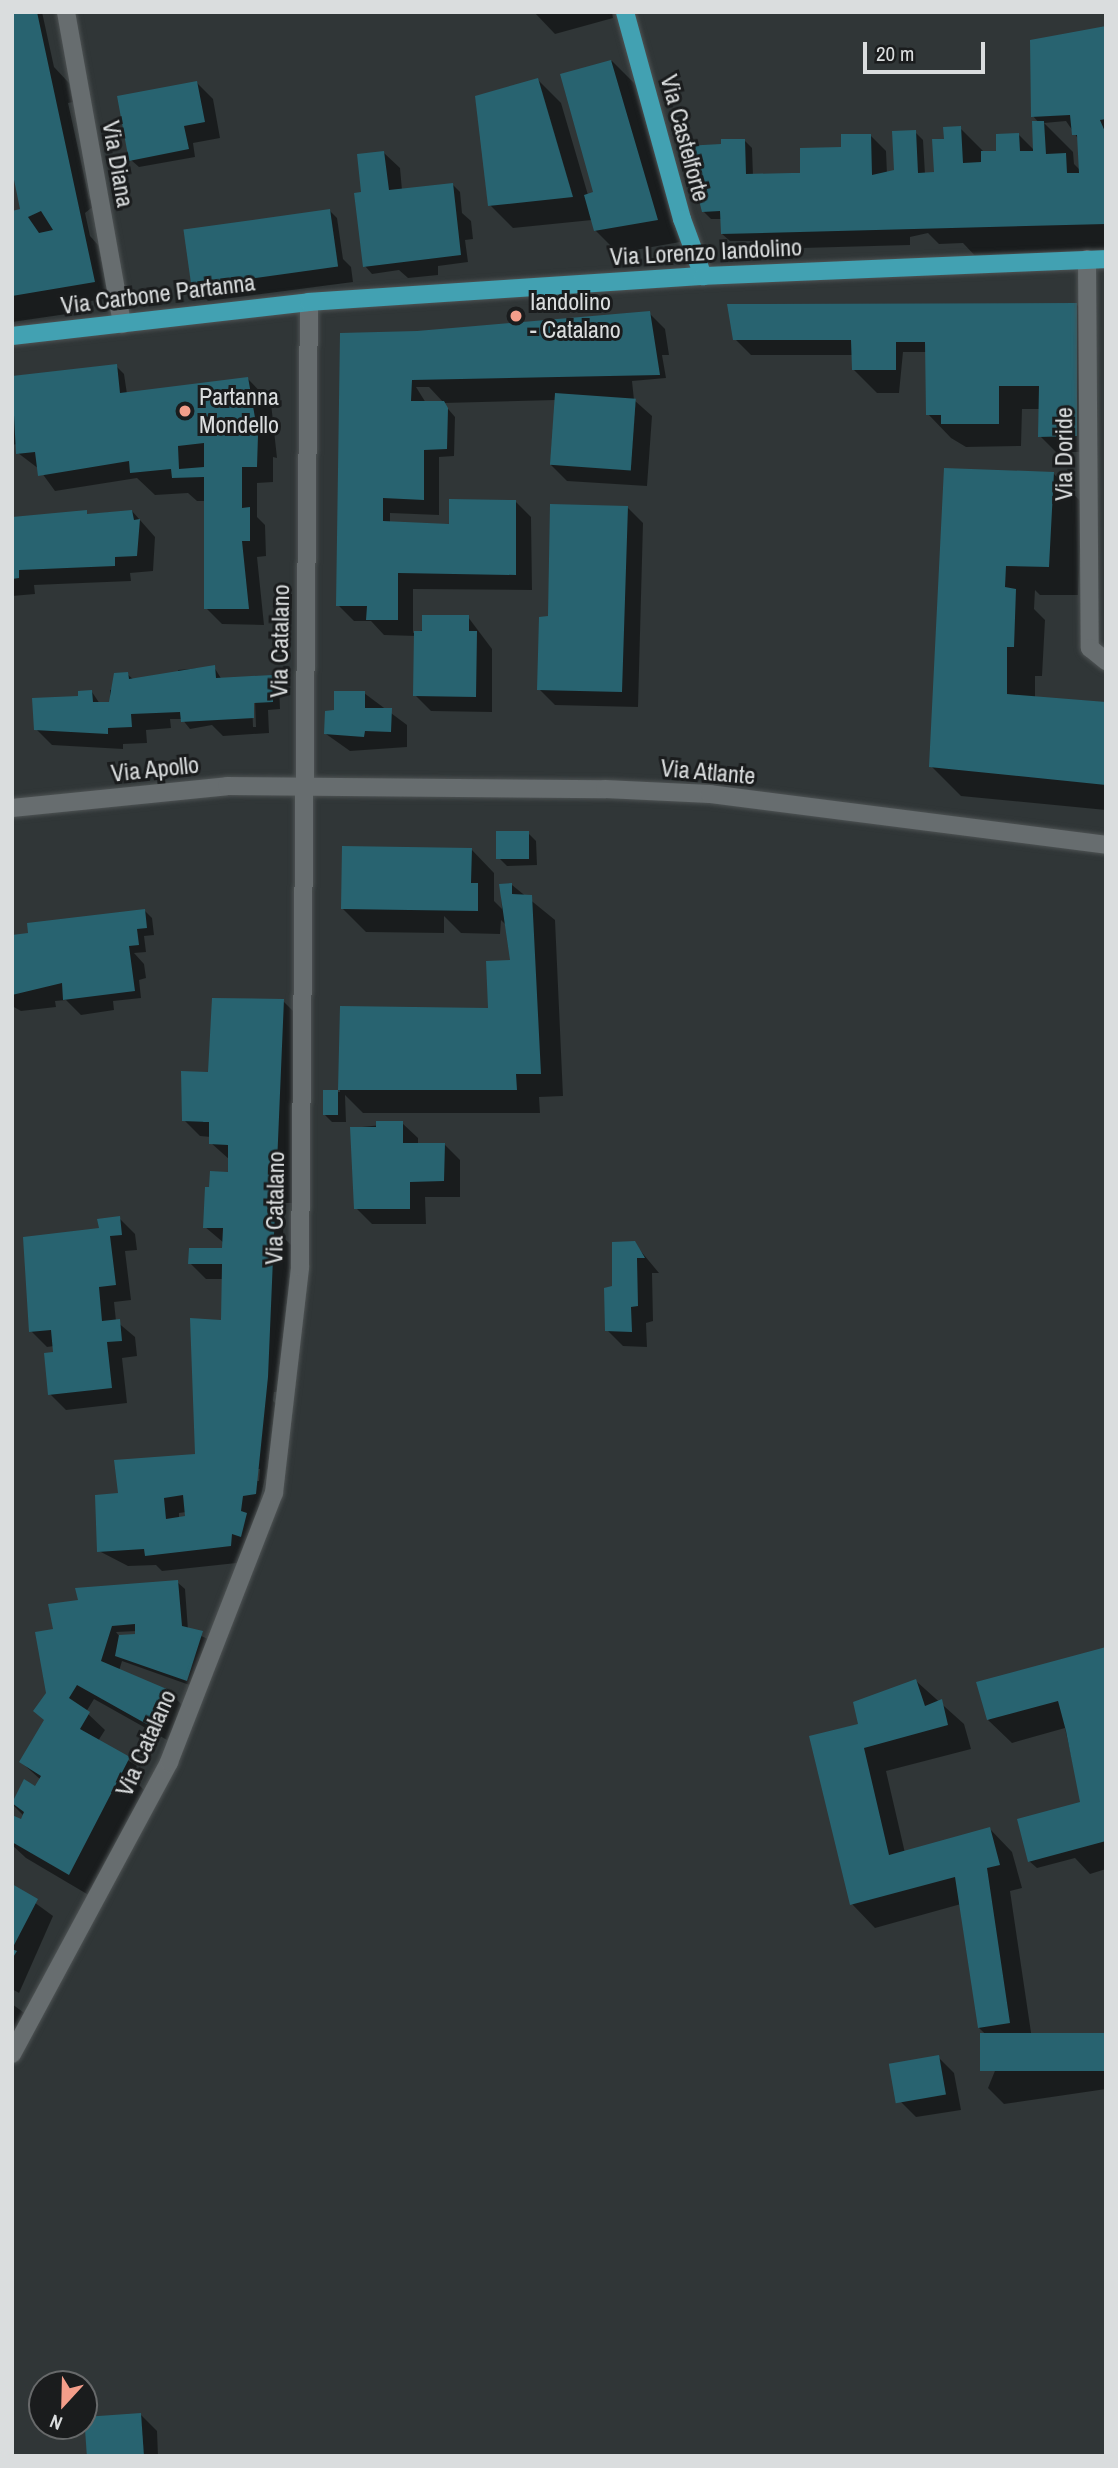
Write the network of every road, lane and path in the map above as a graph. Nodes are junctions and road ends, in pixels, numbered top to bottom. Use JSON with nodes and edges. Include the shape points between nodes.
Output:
{"nodes":[{"id":1,"x":66,"y":12,"type":"edge"},
{"id":2,"x":625,"y":12,"type":"edge"},
{"id":3,"x":1087,"y":259,"type":"junction"},
{"id":4,"x":1106,"y":259,"type":"edge"},
{"id":5,"x":703,"y":276,"type":"junction"},
{"id":6,"x":309,"y":302,"type":"junction"},
{"id":7,"x":122,"y":324,"type":"junction"},
{"id":8,"x":12,"y":336,"type":"edge"},
{"id":9,"x":1106,"y":661,"type":"edge"},
{"id":10,"x":302,"y":784,"type":"junction"},
{"id":11,"x":12,"y":808,"type":"edge"},
{"id":12,"x":1106,"y":845,"type":"edge"},
{"id":13,"x":12,"y":2054,"type":"edge"}],
"edges":[{"from":1,"to":7,"type":"street","name":"Via Diana"},
{"from":2,"to":5,"type":"main road","name":"Via Castelforte","via":[[682,219]]},
{"from":3,"to":4,"type":"main road","name":"Via Lorenzo Iandolino"},
{"from":3,"to":5,"type":"main road","name":"Via Lorenzo Iandolino"},
{"from":3,"to":9,"type":"street","name":"Via Doride","via":[[1090,649]]},
{"from":5,"to":6,"type":"main road","name":"Via Lorenzo Iandolino"},
{"from":6,"to":7,"type":"main road","name":"Via Carbone Partanna"},
{"from":6,"to":10,"type":"street","name":"Via Catalano"},
{"from":7,"to":8,"type":"main road","name":"Via Carbone Partanna"},
{"from":10,"to":11,"type":"street","name":"Via Apollo","via":[[227,786]]},
{"from":10,"to":12,"type":"street","name":"Via Atlante","via":[[710,794]]},
{"from":10,"to":13,"type":"street","name":"Via Catalano","via":[[300,1268],[274,1493],[169,1762]]}]}
